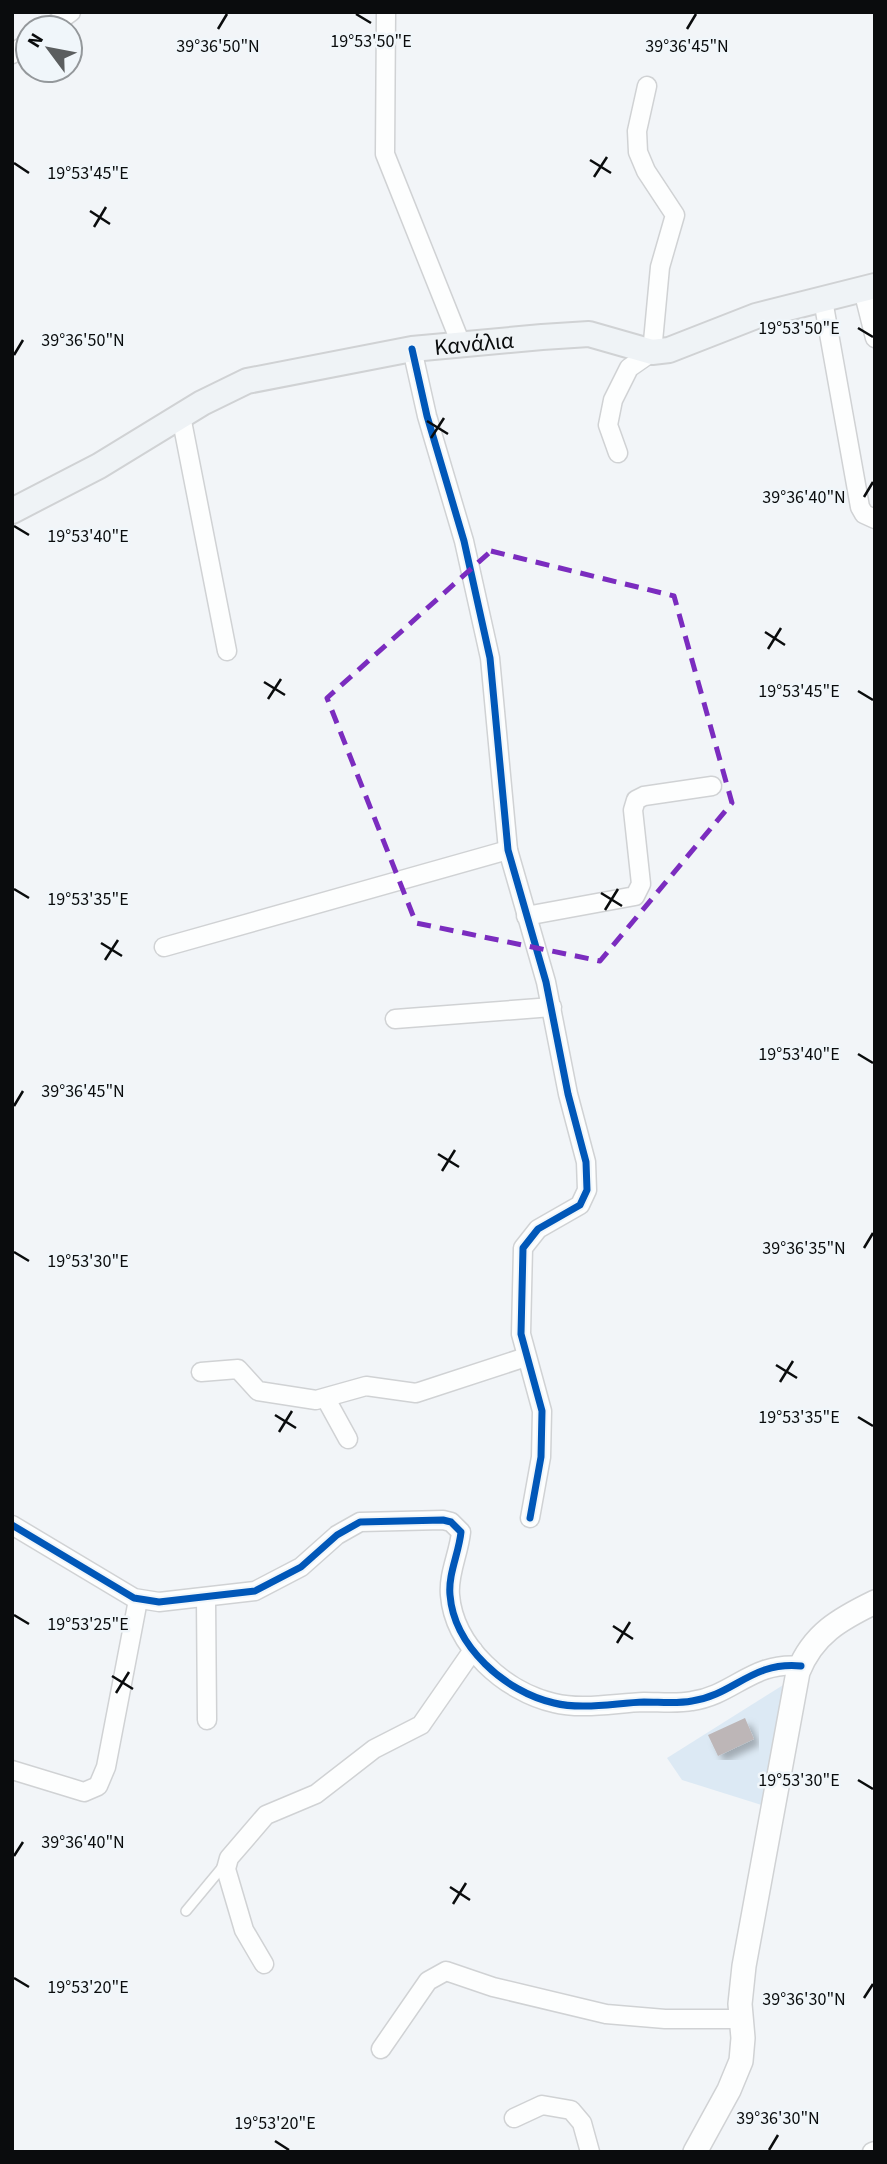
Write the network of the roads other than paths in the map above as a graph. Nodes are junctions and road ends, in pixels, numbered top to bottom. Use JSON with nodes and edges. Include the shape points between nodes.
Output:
{"nodes":[{"id":1,"x":386,"y":12,"type":"edge"},
{"id":2,"x":647,"y":86,"type":"dead end"},
{"id":3,"x":869,"y":288,"type":"edge"},
{"id":4,"x":823,"y":300,"type":"junction"},
{"id":5,"x":875,"y":338,"type":"edge"},
{"id":6,"x":461,"y":344,"type":"junction"},
{"id":7,"x":412,"y":349,"type":"junction"},
{"id":8,"x":652,"y":352,"type":"junction"},
{"id":9,"x":181,"y":416,"type":"junction"},
{"id":10,"x":618,"y":453,"type":"dead end"},
{"id":11,"x":12,"y":511,"type":"edge"},
{"id":12,"x":875,"y":519,"type":"edge"},
{"id":13,"x":227,"y":651,"type":"dead end"},
{"id":14,"x":712,"y":786,"type":"dead end"},
{"id":15,"x":508,"y":850,"type":"junction"},
{"id":16,"x":526,"y":916,"type":"junction"},
{"id":17,"x":164,"y":947,"type":"dead end"},
{"id":18,"x":552,"y":1007,"type":"junction"},
{"id":19,"x":395,"y":1019,"type":"dead end"},
{"id":20,"x":526,"y":1357,"type":"junction"},
{"id":21,"x":201,"y":1372,"type":"dead end"},
{"id":22,"x":326,"y":1399,"type":"junction"},
{"id":23,"x":348,"y":1439,"type":"dead end"},
{"id":24,"x":530,"y":1518,"type":"dead end"},
{"id":25,"x":12,"y":1525,"type":"edge"},
{"id":26,"x":206,"y":1599,"type":"junction"},
{"id":27,"x":138,"y":1600,"type":"junction"},
{"id":28,"x":875,"y":1602,"type":"edge"},
{"id":29,"x":473,"y":1650,"type":"junction"},
{"id":30,"x":801,"y":1666,"type":"junction"},
{"id":31,"x":207,"y":1720,"type":"dead end"},
{"id":32,"x":12,"y":1770,"type":"edge"},
{"id":33,"x":226,"y":1863,"type":"junction"},
{"id":34,"x":186,"y":1910,"type":"dead end"},
{"id":35,"x":264,"y":1964,"type":"dead end"},
{"id":36,"x":741,"y":2019,"type":"junction"},
{"id":37,"x":381,"y":2049,"type":"dead end"},
{"id":38,"x":514,"y":2118,"type":"dead end"},
{"id":39,"x":590,"y":2152,"type":"edge"},
{"id":40,"x":695,"y":2152,"type":"edge"}],
"edges":[{"from":1,"to":6,"type":"street","via":[[385,154]]},
{"from":2,"to":8,"type":"street","via":[[637,131],[638,152],[675,215],[660,267]]},
{"from":3,"to":4,"type":"main road","name":"Κανάλια"},
{"from":3,"to":5,"type":"street"},
{"from":4,"to":8,"type":"main road","name":"Κανάλια","via":[[756,316],[681,347]]},
{"from":4,"to":12,"type":"street","via":[[860,507]]},
{"from":6,"to":7,"type":"main road","name":"Κανάλια"},
{"from":6,"to":8,"type":"main road","name":"Κανάλια","via":[[589,334]]},
{"from":7,"to":9,"type":"main road","name":"Κανάλια","via":[[247,381]]},
{"from":7,"to":15,"type":"street","via":[[490,657]]},
{"from":8,"to":10,"type":"street","via":[[625,372],[613,400],[608,425]]},
{"from":9,"to":11,"type":"main road","name":"Κανάλια"},
{"from":9,"to":13,"type":"street"},
{"from":14,"to":16,"type":"street","via":[[636,800],[633,810],[641,884],[635,896]]},
{"from":15,"to":16,"type":"street"},
{"from":15,"to":17,"type":"street"},
{"from":16,"to":18,"type":"street"},
{"from":18,"to":19,"type":"street"},
{"from":18,"to":20,"type":"street","via":[[588,1178],[580,1205],[538,1229],[523,1248],[520,1326]]},
{"from":20,"to":22,"type":"street","via":[[416,1393],[366,1386]]},
{"from":20,"to":24,"type":"street","via":[[541,1401],[543,1423]]},
{"from":21,"to":22,"type":"street","via":[[238,1369],[258,1391]]},
{"from":22,"to":23,"type":"street"},
{"from":25,"to":27,"type":"street"},
{"from":26,"to":27,"type":"street"},
{"from":26,"to":29,"type":"street","via":[[267,1586],[360,1522],[443,1520],[461,1532],[449,1592],[457,1628]]},
{"from":26,"to":31,"type":"street"},
{"from":27,"to":32,"type":"street","via":[[106,1766],[98,1786],[79,1791]]},
{"from":28,"to":30,"type":"street","via":[[826,1630],[811,1645]]},
{"from":29,"to":30,"type":"street","via":[[517,1688],[552,1703],[573,1706],[691,1702],[767,1667]]},
{"from":29,"to":33,"type":"street","via":[[421,1726],[384,1743],[316,1794],[266,1815]]},
{"from":30,"to":36,"type":"street","via":[[753,1915]]},
{"from":33,"to":34,"type":"lane"},
{"from":33,"to":35,"type":"street","via":[[246,1936]]},
{"from":36,"to":37,"type":"street","via":[[606,2014],[506,1991],[446,1971],[428,1981]]},
{"from":36,"to":40,"type":"street","via":[[739,2068]]},
{"from":38,"to":39,"type":"street","via":[[542,2105],[571,2110],[582,2123]]}]}
